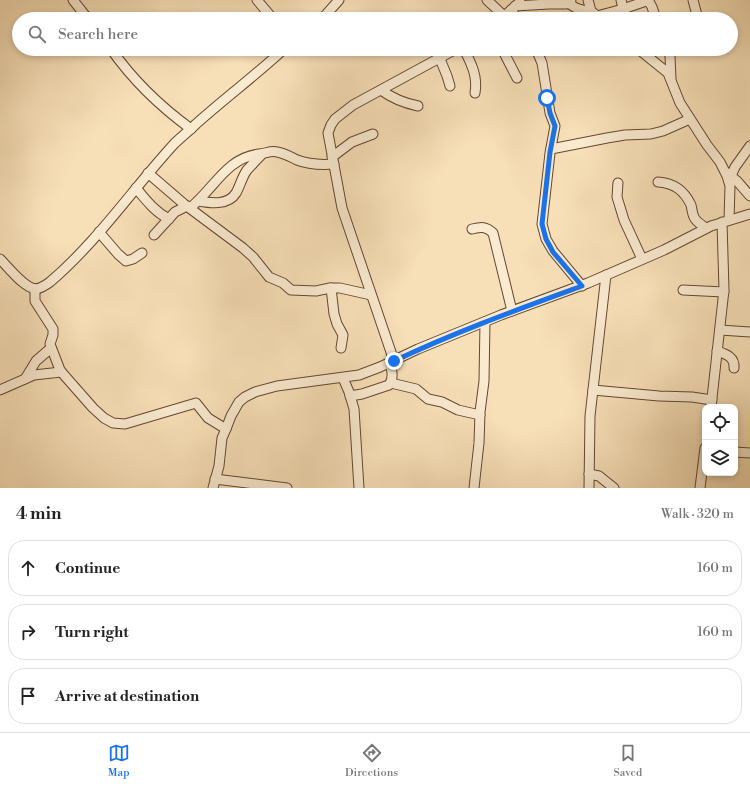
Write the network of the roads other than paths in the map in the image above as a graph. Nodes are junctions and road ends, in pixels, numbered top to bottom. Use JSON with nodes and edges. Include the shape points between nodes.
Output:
{"nodes":[{"id":1,"x":73,"y":0,"type":"edge"},
{"id":2,"x":257,"y":0,"type":"edge"},
{"id":3,"x":339,"y":0,"type":"edge"},
{"id":4,"x":487,"y":0,"type":"edge"},
{"id":5,"x":588,"y":0,"type":"edge"},
{"id":6,"x":649,"y":0,"type":"edge"},
{"id":7,"x":693,"y":0,"type":"edge"},
{"id":8,"x":570,"y":2,"type":"edge"},
{"id":9,"x":265,"y":4,"type":"edge"},
{"id":10,"x":622,"y":5,"type":"edge"},
{"id":11,"x":511,"y":10,"type":"edge"},
{"id":12,"x":82,"y":12,"type":"edge"},
{"id":13,"x":328,"y":12,"type":"edge"},
{"id":14,"x":589,"y":12,"type":"edge"},
{"id":15,"x":592,"y":12,"type":"edge"},
{"id":16,"x":606,"y":12,"type":"edge"},
{"id":17,"x":654,"y":12,"type":"edge"},
{"id":18,"x":696,"y":12,"type":"edge"},
{"id":19,"x":117,"y":56,"type":"edge"},
{"id":20,"x":277,"y":56,"type":"edge"},
{"id":21,"x":445,"y":56,"type":"edge"},
{"id":22,"x":467,"y":56,"type":"edge"},
{"id":23,"x":506,"y":56,"type":"edge"},
{"id":24,"x":539,"y":56,"type":"edge"},
{"id":25,"x":647,"y":56,"type":"edge"},
{"id":26,"x":670,"y":56,"type":"edge"},
{"id":27,"x":440,"y":59,"type":"junction"},
{"id":28,"x":517,"y":78,"type":"dead end"},
{"id":29,"x":671,"y":82,"type":"junction"},
{"id":30,"x":450,"y":86,"type":"dead end"},
{"id":31,"x":381,"y":90,"type":"junction"},
{"id":32,"x":476,"y":92,"type":"dead end"},
{"id":33,"x":418,"y":106,"type":"dead end"},
{"id":34,"x":690,"y":119,"type":"junction"},
{"id":35,"x":191,"y":129,"type":"junction"},
{"id":36,"x":373,"y":134,"type":"dead end"},
{"id":37,"x":750,"y":146,"type":"edge"},
{"id":38,"x":551,"y":149,"type":"junction"},
{"id":39,"x":262,"y":154,"type":"junction"},
{"id":40,"x":333,"y":160,"type":"junction"},
{"id":41,"x":148,"y":173,"type":"junction"},
{"id":42,"x":728,"y":174,"type":"junction"},
{"id":43,"x":658,"y":182,"type":"dead end"},
{"id":44,"x":618,"y":183,"type":"dead end"},
{"id":45,"x":136,"y":188,"type":"junction"},
{"id":46,"x":750,"y":196,"type":"edge"},
{"id":47,"x":198,"y":201,"type":"junction"},
{"id":48,"x":189,"y":207,"type":"junction"},
{"id":49,"x":750,"y":214,"type":"edge"},
{"id":50,"x":169,"y":219,"type":"junction"},
{"id":51,"x":726,"y":221,"type":"junction"},
{"id":52,"x":706,"y":228,"type":"junction"},
{"id":53,"x":472,"y":229,"type":"dead end"},
{"id":54,"x":99,"y":232,"type":"junction"},
{"id":55,"x":154,"y":235,"type":"dead end"},
{"id":56,"x":142,"y":253,"type":"dead end"},
{"id":57,"x":0,"y":258,"type":"edge"},
{"id":58,"x":642,"y":259,"type":"junction"},
{"id":59,"x":606,"y":275,"type":"junction"},
{"id":60,"x":582,"y":286,"type":"junction"},
{"id":61,"x":331,"y":288,"type":"junction"},
{"id":62,"x":35,"y":289,"type":"junction"},
{"id":63,"x":683,"y":290,"type":"dead end"},
{"id":64,"x":724,"y":292,"type":"junction"},
{"id":65,"x":371,"y":295,"type":"junction"},
{"id":66,"x":512,"y":311,"type":"junction"},
{"id":67,"x":484,"y":322,"type":"junction"},
{"id":68,"x":720,"y":330,"type":"junction"},
{"id":69,"x":750,"y":332,"type":"edge"},
{"id":70,"x":51,"y":348,"type":"junction"},
{"id":71,"x":341,"y":348,"type":"dead end"},
{"id":72,"x":717,"y":351,"type":"junction"},
{"id":73,"x":392,"y":362,"type":"junction"},
{"id":74,"x":734,"y":368,"type":"dead end"},
{"id":75,"x":61,"y":372,"type":"junction"},
{"id":76,"x":343,"y":378,"type":"junction"},
{"id":77,"x":25,"y":379,"type":"junction"},
{"id":78,"x":391,"y":382,"type":"junction"},
{"id":79,"x":0,"y":390,"type":"edge"},
{"id":80,"x":593,"y":390,"type":"junction"},
{"id":81,"x":350,"y":396,"type":"junction"},
{"id":82,"x":711,"y":403,"type":"edge"},
{"id":83,"x":480,"y":415,"type":"junction"},
{"id":84,"x":226,"y":429,"type":"junction"},
{"id":85,"x":738,"y":452,"type":"edge"},
{"id":86,"x":750,"y":453,"type":"edge"},
{"id":87,"x":702,"y":473,"type":"edge"},
{"id":88,"x":589,"y":474,"type":"junction"},
{"id":89,"x":214,"y":484,"type":"edge"},
{"id":90,"x":287,"y":488,"type":"edge"},
{"id":91,"x":358,"y":488,"type":"edge"},
{"id":92,"x":474,"y":488,"type":"edge"},
{"id":93,"x":589,"y":488,"type":"edge"},
{"id":94,"x":614,"y":488,"type":"edge"},
{"id":95,"x":700,"y":488,"type":"edge"}],
"edges":[{"from":1,"to":12,"type":"street"},
{"from":2,"to":9,"type":"street"},
{"from":3,"to":13,"type":"street"},
{"from":4,"to":11,"type":"street"},
{"from":5,"to":15,"type":"street"},
{"from":6,"to":10,"type":"street"},
{"from":6,"to":17,"type":"street"},
{"from":7,"to":18,"type":"street"},
{"from":8,"to":11,"type":"street"},
{"from":8,"to":14,"type":"street","via":[[576,8]]},
{"from":10,"to":16,"type":"street"},
{"from":19,"to":35,"type":"street","via":[[158,101]]},
{"from":20,"to":35,"type":"street"},
{"from":21,"to":27,"type":"street"},
{"from":22,"to":32,"type":"street","via":[[476,79]]},
{"from":23,"to":28,"type":"street"},
{"from":24,"to":38,"type":"street","via":[[555,126]]},
{"from":25,"to":29,"type":"street","via":[[668,73]]},
{"from":26,"to":29,"type":"street"},
{"from":27,"to":30,"type":"street"},
{"from":27,"to":31,"type":"street"},
{"from":29,"to":34,"type":"street"},
{"from":31,"to":33,"type":"street","via":[[400,101]]},
{"from":31,"to":40,"type":"street","via":[[353,105],[335,119],[328,134]]},
{"from":34,"to":38,"type":"street","via":[[651,134],[625,135]]},
{"from":34,"to":42,"type":"street"},
{"from":35,"to":41,"type":"street"},
{"from":36,"to":40,"type":"street","via":[[352,142]]},
{"from":37,"to":42,"type":"street"},
{"from":38,"to":60,"type":"street","via":[[542,224],[553,252]]},
{"from":39,"to":40,"type":"street","via":[[279,152],[308,164],[319,165]]},
{"from":39,"to":47,"type":"street","via":[[252,154],[232,164]]},
{"from":39,"to":47,"type":"street","via":[[247,170],[235,195],[219,203]]},
{"from":40,"to":65,"type":"street","via":[[342,208]]},
{"from":41,"to":45,"type":"street"},
{"from":41,"to":48,"type":"street"},
{"from":42,"to":46,"type":"street"},
{"from":42,"to":51,"type":"street","via":[[730,186]]},
{"from":43,"to":52,"type":"street","via":[[677,186],[691,206],[694,217]]},
{"from":44,"to":58,"type":"street","via":[[617,197],[624,220]]},
{"from":45,"to":50,"type":"street","via":[[152,207]]},
{"from":45,"to":54,"type":"street"},
{"from":47,"to":48,"type":"street"},
{"from":48,"to":50,"type":"street","via":[[175,212]]},
{"from":48,"to":61,"type":"street","via":[[243,248],[269,277],[291,290],[316,291]]},
{"from":49,"to":51,"type":"street"},
{"from":50,"to":55,"type":"street"},
{"from":51,"to":52,"type":"street"},
{"from":51,"to":64,"type":"street"},
{"from":52,"to":58,"type":"street"},
{"from":53,"to":66,"type":"street","via":[[488,228],[493,233]]},
{"from":54,"to":56,"type":"street","via":[[126,261]]},
{"from":54,"to":62,"type":"street","via":[[60,273],[43,287]]},
{"from":57,"to":62,"type":"street","via":[[27,285]]},
{"from":58,"to":59,"type":"street"},
{"from":59,"to":60,"type":"street"},
{"from":59,"to":80,"type":"street"},
{"from":60,"to":66,"type":"street"},
{"from":61,"to":65,"type":"street"},
{"from":61,"to":71,"type":"street","via":[[334,314],[344,335]]},
{"from":62,"to":70,"type":"street","via":[[35,301],[54,329]]},
{"from":63,"to":64,"type":"street"},
{"from":64,"to":68,"type":"street"},
{"from":65,"to":73,"type":"street"},
{"from":66,"to":67,"type":"street"},
{"from":67,"to":73,"type":"street"},
{"from":67,"to":83,"type":"street","via":[[484,382]]},
{"from":68,"to":69,"type":"street"},
{"from":68,"to":72,"type":"street"},
{"from":70,"to":75,"type":"street"},
{"from":70,"to":77,"type":"street","via":[[36,362]]},
{"from":72,"to":74,"type":"street","via":[[729,356]]},
{"from":72,"to":82,"type":"street"},
{"from":73,"to":76,"type":"street","via":[[359,375]]},
{"from":73,"to":78,"type":"street"},
{"from":75,"to":77,"type":"street","via":[[34,375]]},
{"from":75,"to":84,"type":"street","via":[[93,408],[113,423],[125,424],[196,404],[208,418]]},
{"from":76,"to":81,"type":"street"},
{"from":76,"to":84,"type":"street","via":[[277,386],[245,396],[230,416]]},
{"from":77,"to":79,"type":"street"},
{"from":78,"to":81,"type":"street","via":[[386,386]]},
{"from":78,"to":83,"type":"street","via":[[416,389],[428,399]]},
{"from":80,"to":82,"type":"street","via":[[692,397]]},
{"from":80,"to":88,"type":"street"},
{"from":81,"to":91,"type":"street","via":[[354,409]]},
{"from":83,"to":92,"type":"street"},
{"from":84,"to":89,"type":"street"},
{"from":85,"to":86,"type":"street"},
{"from":87,"to":95,"type":"street"},
{"from":88,"to":93,"type":"street"},
{"from":88,"to":94,"type":"street","via":[[599,476]]},
{"from":89,"to":90,"type":"street"}]}
